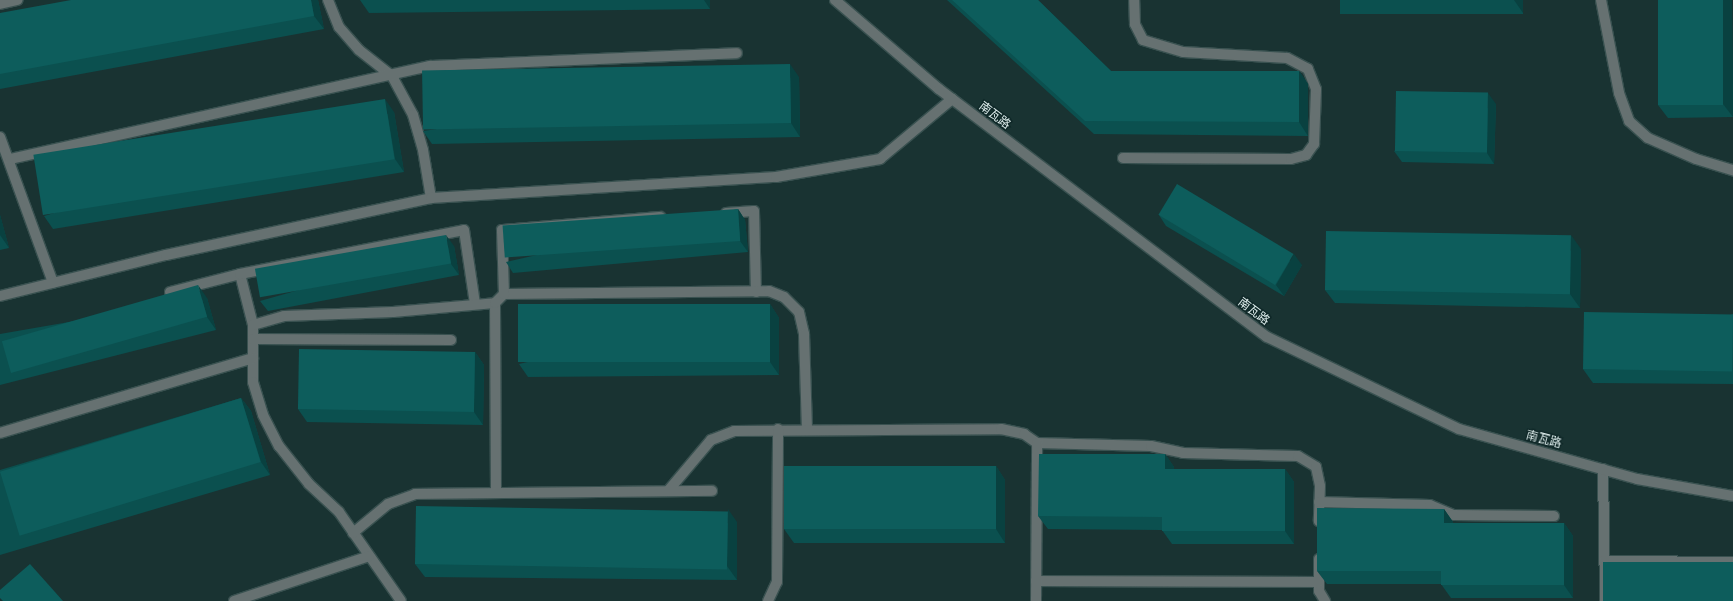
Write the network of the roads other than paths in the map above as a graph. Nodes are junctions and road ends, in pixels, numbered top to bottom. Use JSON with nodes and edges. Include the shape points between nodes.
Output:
{"nodes":[{"id":1,"x":18,"y":0,"type":"edge"},
{"id":2,"x":328,"y":0,"type":"edge"},
{"id":3,"x":835,"y":0,"type":"edge"},
{"id":4,"x":1134,"y":0,"type":"edge"},
{"id":5,"x":1601,"y":0,"type":"edge"},
{"id":6,"x":0,"y":4,"type":"edge"},
{"id":7,"x":737,"y":53,"type":"dead end"},
{"id":8,"x":392,"y":76,"type":"junction"},
{"id":9,"x":952,"y":99,"type":"junction"},
{"id":10,"x":0,"y":137,"type":"edge"},
{"id":11,"x":1123,"y":158,"type":"dead end"},
{"id":12,"x":10,"y":159,"type":"junction"},
{"id":13,"x":1733,"y":170,"type":"edge"},
{"id":14,"x":431,"y":198,"type":"junction"},
{"id":15,"x":715,"y":214,"type":"edge"},
{"id":16,"x":668,"y":216,"type":"edge"},
{"id":17,"x":240,"y":274,"type":"junction"},
{"id":18,"x":53,"y":283,"type":"junction"},
{"id":19,"x":756,"y":292,"type":"junction"},
{"id":20,"x":504,"y":294,"type":"junction"},
{"id":21,"x":158,"y":295,"type":"edge"},
{"id":22,"x":0,"y":296,"type":"edge"},
{"id":23,"x":495,"y":303,"type":"junction"},
{"id":24,"x":475,"y":304,"type":"junction"},
{"id":25,"x":253,"y":325,"type":"junction"},
{"id":26,"x":253,"y":339,"type":"junction"},
{"id":27,"x":451,"y":340,"type":"dead end"},
{"id":28,"x":253,"y":358,"type":"junction"},
{"id":29,"x":778,"y":429,"type":"junction"},
{"id":30,"x":807,"y":429,"type":"junction"},
{"id":31,"x":0,"y":433,"type":"edge"},
{"id":32,"x":1037,"y":442,"type":"junction"},
{"id":33,"x":1603,"y":469,"type":"junction"},
{"id":34,"x":712,"y":491,"type":"dead end"},
{"id":35,"x":668,"y":492,"type":"junction"},
{"id":36,"x":496,"y":493,"type":"junction"},
{"id":37,"x":1733,"y":496,"type":"edge"},
{"id":38,"x":1319,"y":502,"type":"junction"},
{"id":39,"x":1554,"y":516,"type":"dead end"},
{"id":40,"x":353,"y":532,"type":"junction"},
{"id":41,"x":1319,"y":534,"type":"edge"},
{"id":42,"x":1319,"y":550,"type":"edge"},
{"id":43,"x":369,"y":556,"type":"junction"},
{"id":44,"x":1604,"y":561,"type":"junction"},
{"id":45,"x":1733,"y":562,"type":"edge"},
{"id":46,"x":1036,"y":581,"type":"junction"},
{"id":47,"x":1319,"y":582,"type":"junction"},
{"id":48,"x":234,"y":601,"type":"edge"},
{"id":49,"x":401,"y":601,"type":"edge"},
{"id":50,"x":768,"y":601,"type":"edge"},
{"id":51,"x":1036,"y":601,"type":"edge"},
{"id":52,"x":1325,"y":601,"type":"edge"},
{"id":53,"x":1605,"y":601,"type":"edge"}],
"edges":[{"from":1,"to":6,"type":"street"},
{"from":2,"to":8,"type":"street","via":[[339,27],[360,50]]},
{"from":3,"to":9,"type":"street","name":"南瓦路"},
{"from":4,"to":11,"type":"street","via":[[1135,24],[1143,40],[1183,52],[1287,58],[1308,68],[1316,89],[1314,144],[1306,155],[1291,159]]},
{"from":5,"to":13,"type":"street","via":[[1619,93],[1630,121],[1648,138],[1696,159]]},
{"from":7,"to":8,"type":"street","via":[[430,66]]},
{"from":8,"to":12,"type":"street"},
{"from":8,"to":14,"type":"street","via":[[413,115],[423,150]]},
{"from":9,"to":14,"type":"street","via":[[880,159],[776,177]]},
{"from":9,"to":33,"type":"street","name":"南瓦路","via":[[1267,337],[1459,429]]},
{"from":10,"to":12,"type":"street"},
{"from":12,"to":18,"type":"street"},
{"from":14,"to":18,"type":"street","via":[[166,255]]},
{"from":15,"to":19,"type":"street","via":[[754,211]]},
{"from":16,"to":20,"type":"street","via":[[502,230]]},
{"from":17,"to":21,"type":"street"},
{"from":17,"to":24,"type":"street","via":[[464,230]]},
{"from":17,"to":25,"type":"street"},
{"from":18,"to":22,"type":"street"},
{"from":19,"to":20,"type":"street"},
{"from":19,"to":30,"type":"street","via":[[769,291],[784,297],[799,312],[804,334]]},
{"from":20,"to":23,"type":"street"},
{"from":23,"to":24,"type":"street"},
{"from":23,"to":36,"type":"street"},
{"from":24,"to":25,"type":"street","via":[[393,312],[284,316]]},
{"from":25,"to":26,"type":"street"},
{"from":26,"to":27,"type":"street"},
{"from":26,"to":28,"type":"street"},
{"from":28,"to":31,"type":"street"},
{"from":28,"to":40,"type":"street","via":[[255,388],[263,415],[279,446],[309,484],[339,512]]},
{"from":29,"to":30,"type":"street"},
{"from":29,"to":35,"type":"street","via":[[734,431],[711,440]]},
{"from":29,"to":50,"type":"street","via":[[777,582]]},
{"from":30,"to":32,"type":"street","via":[[1001,428],[1024,434]]},
{"from":32,"to":38,"type":"street","via":[[1152,446],[1183,453],[1298,456],[1316,467]]},
{"from":32,"to":46,"type":"street"},
{"from":33,"to":37,"type":"street","name":"南瓦路","via":[[1637,479]]},
{"from":33,"to":44,"type":"street"},
{"from":34,"to":35,"type":"street"},
{"from":35,"to":36,"type":"street"},
{"from":36,"to":40,"type":"street","via":[[415,494],[388,504]]},
{"from":38,"to":39,"type":"street","via":[[1430,505],[1453,515]]},
{"from":38,"to":41,"type":"street"},
{"from":40,"to":43,"type":"street"},
{"from":42,"to":47,"type":"street"},
{"from":43,"to":48,"type":"street"},
{"from":43,"to":49,"type":"street"},
{"from":44,"to":45,"type":"street"},
{"from":44,"to":53,"type":"street"},
{"from":46,"to":47,"type":"street"},
{"from":46,"to":51,"type":"street"},
{"from":47,"to":52,"type":"street","via":[[1319,591]]}]}
